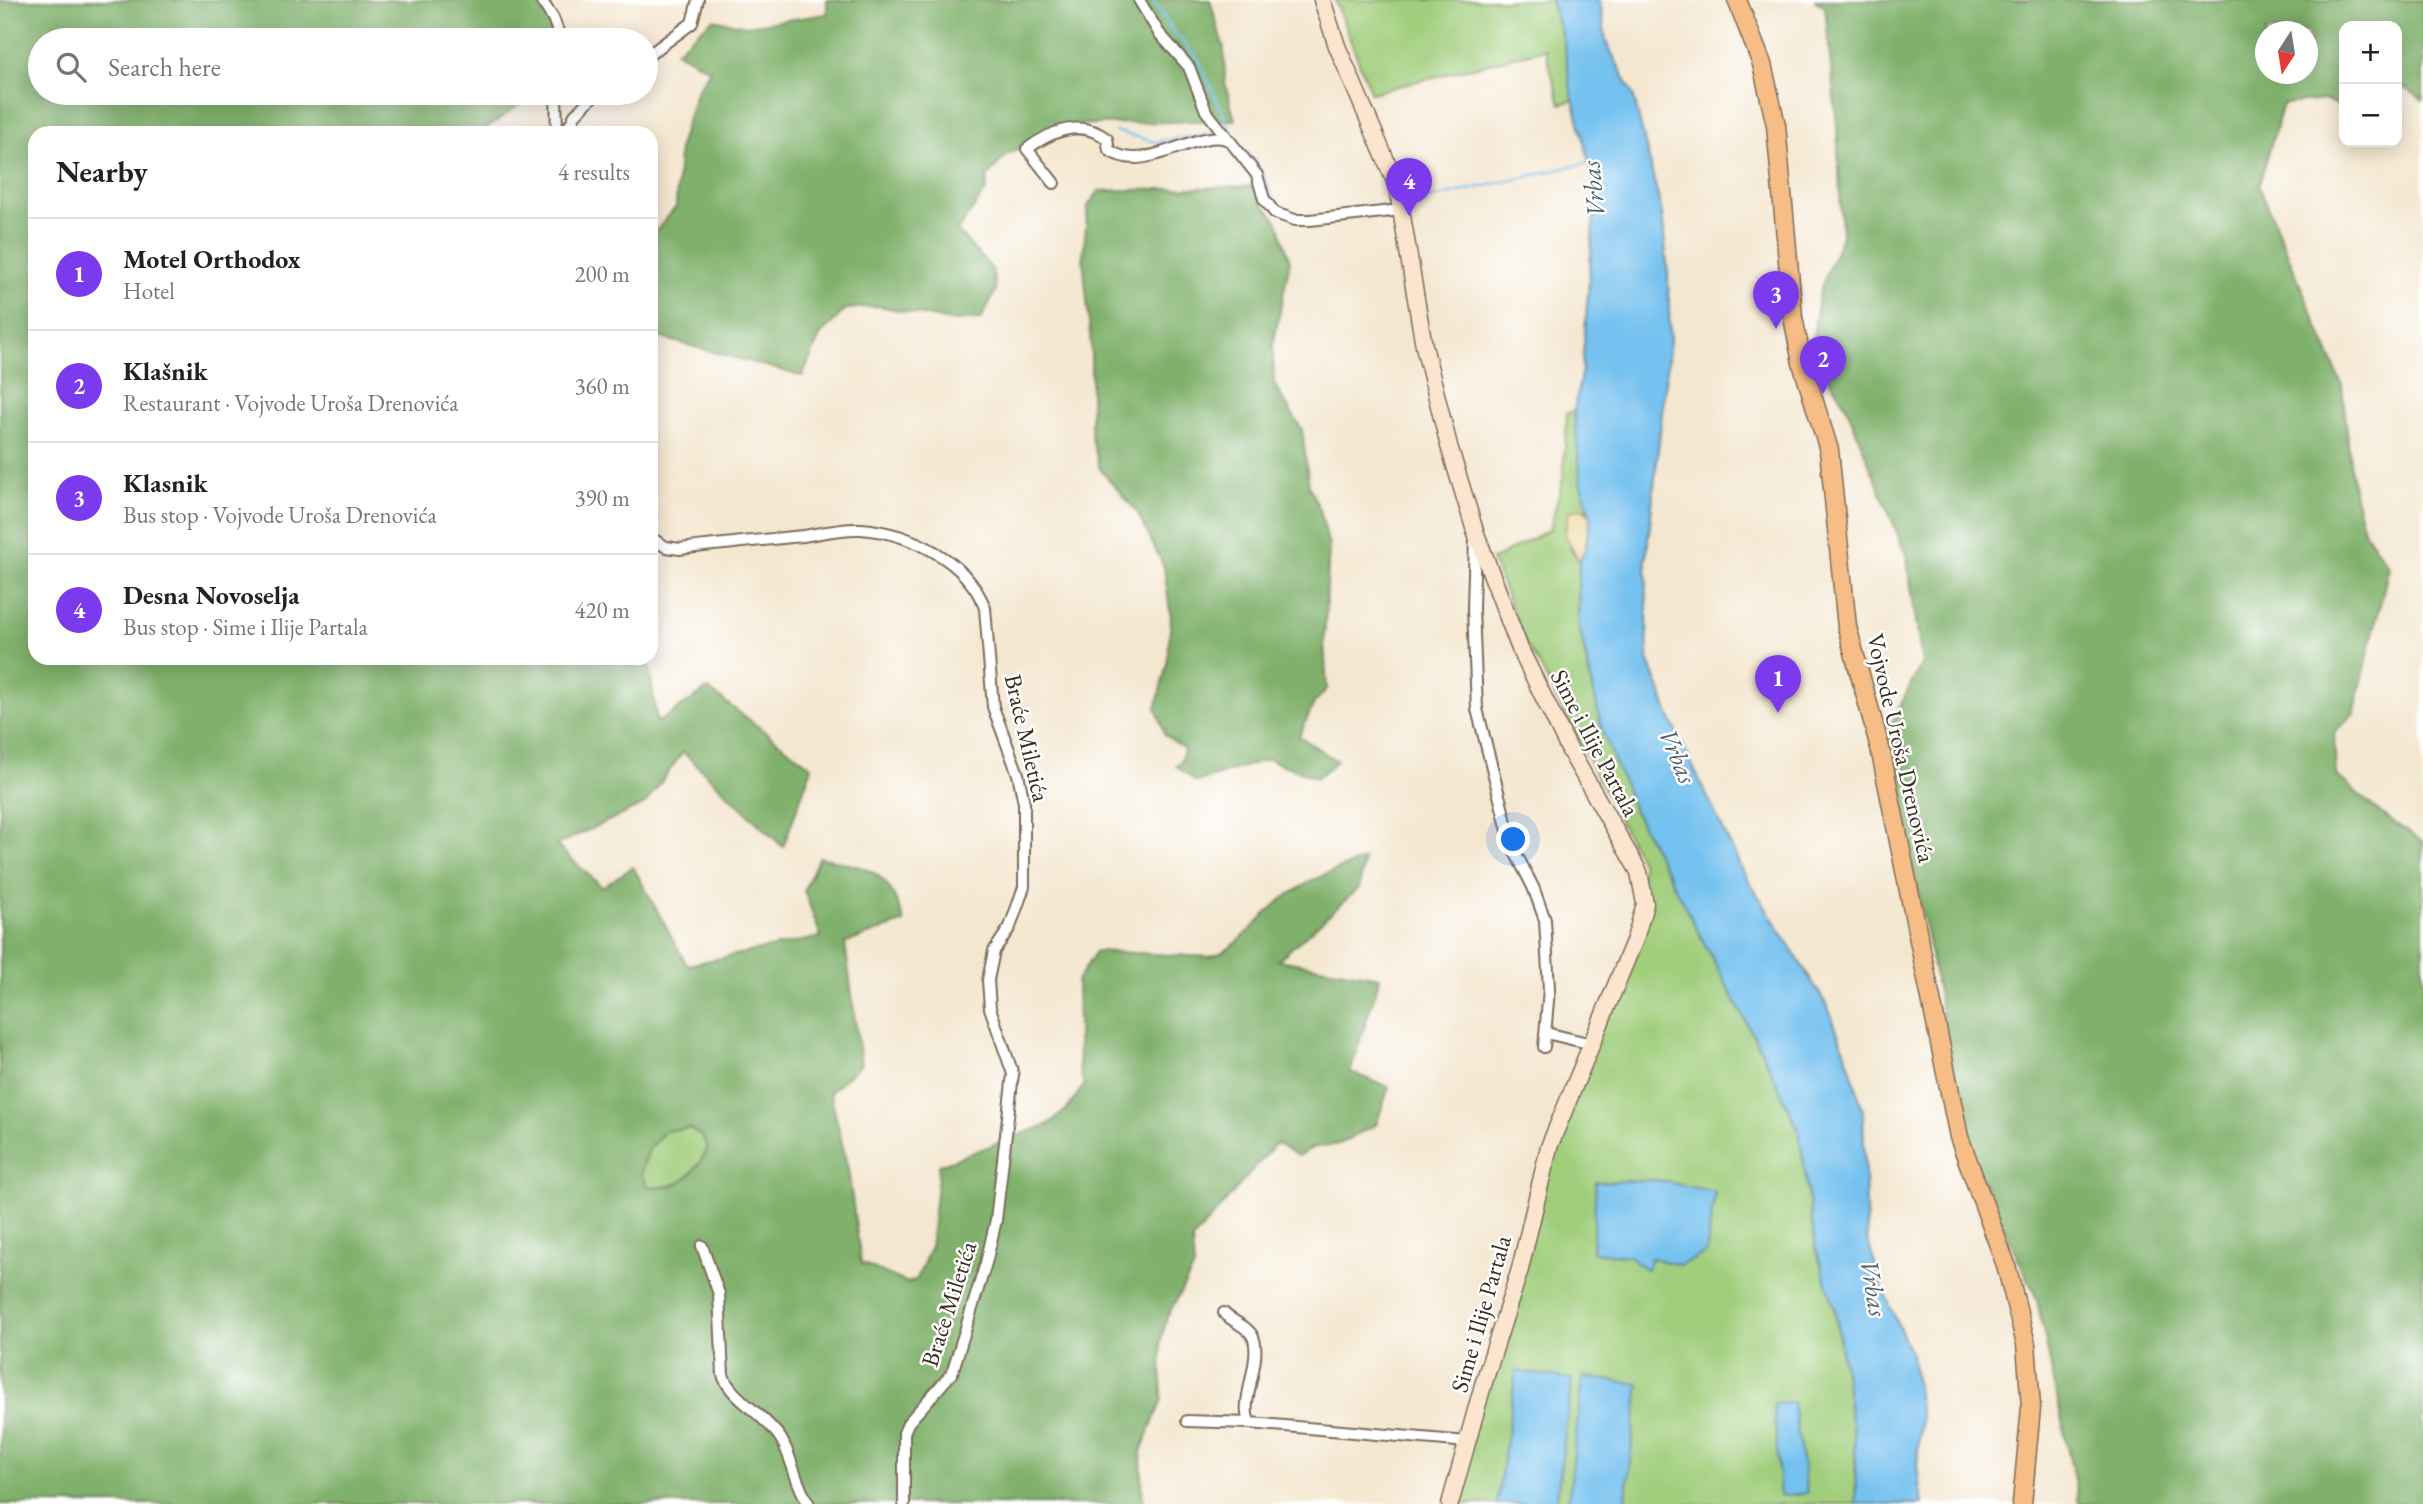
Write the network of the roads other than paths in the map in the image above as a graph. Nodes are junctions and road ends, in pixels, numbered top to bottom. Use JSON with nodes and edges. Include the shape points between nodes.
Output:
{"nodes":[{"id":1,"x":541,"y":0,"type":"edge"},
{"id":2,"x":698,"y":0,"type":"edge"},
{"id":3,"x":1139,"y":0,"type":"edge"},
{"id":4,"x":1322,"y":0,"type":"edge"},
{"id":5,"x":1737,"y":0,"type":"edge"},
{"id":6,"x":557,"y":28,"type":"edge"},
{"id":7,"x":658,"y":48,"type":"edge"},
{"id":8,"x":556,"y":105,"type":"edge"},
{"id":9,"x":585,"y":105,"type":"edge"},
{"id":10,"x":557,"y":126,"type":"edge"},
{"id":11,"x":570,"y":126,"type":"edge"},
{"id":12,"x":1226,"y":139,"type":"junction"},
{"id":13,"x":1054,"y":183,"type":"dead end"},
{"id":14,"x":1401,"y":209,"type":"junction"},
{"id":15,"x":1475,"y":531,"type":"junction"},
{"id":16,"x":658,"y":542,"type":"edge"},
{"id":17,"x":1546,"y":1033,"type":"junction"},
{"id":18,"x":1592,"y":1044,"type":"junction"},
{"id":19,"x":1544,"y":1047,"type":"dead end"},
{"id":20,"x":702,"y":1246,"type":"dead end"},
{"id":21,"x":1224,"y":1313,"type":"dead end"},
{"id":22,"x":1186,"y":1421,"type":"dead end"},
{"id":23,"x":1250,"y":1423,"type":"junction"},
{"id":24,"x":1468,"y":1442,"type":"junction"},
{"id":25,"x":809,"y":1504,"type":"edge"},
{"id":26,"x":904,"y":1504,"type":"edge"},
{"id":27,"x":1450,"y":1504,"type":"edge"},
{"id":28,"x":2022,"y":1504,"type":"edge"}],
"edges":[{"from":1,"to":6,"type":"street"},
{"from":2,"to":7,"type":"street","via":[[692,23]]},
{"from":3,"to":12,"type":"street","via":[[1189,67],[1206,111]]},
{"from":4,"to":14,"type":"street","name":"Sime i Ilije Partala","via":[[1340,53],[1390,164]]},
{"from":5,"to":28,"type":"main road","name":"Vojvode Uroša Drenovića","via":[[1762,64],[1774,113],[1793,317],[1829,450],[1847,627],[1880,748],[1959,1137],[2006,1265],[2024,1331],[2031,1408]]},
{"from":8,"to":10,"type":"street"},
{"from":9,"to":11,"type":"street"},
{"from":12,"to":13,"type":"street","via":[[1208,137],[1172,152],[1130,156],[1114,154],[1107,139],[1091,129],[1064,129],[1027,149]]},
{"from":12,"to":14,"type":"street","via":[[1257,175],[1264,199],[1282,217],[1310,220]]},
{"from":14,"to":15,"type":"street","name":"Sime i Ilije Partala","via":[[1434,392]]},
{"from":15,"to":17,"type":"street","via":[[1476,709],[1512,846],[1545,920]]},
{"from":15,"to":18,"type":"street","name":"Sime i Ilije Partala","via":[[1520,649],[1570,751],[1636,862],[1642,881],[1645,904],[1640,925]]},
{"from":16,"to":26,"type":"street","name":"Braće Miletića","via":[[680,549],[847,529],[876,531],[925,548],[964,571],[985,608],[993,707],[1024,803],[1024,887],[1010,927],[994,951],[988,980],[990,1008],[1013,1083],[990,1248],[952,1373],[904,1433]]},
{"from":17,"to":18,"type":"street"},
{"from":17,"to":19,"type":"street"},
{"from":18,"to":24,"type":"street","name":"Sime i Ilije Partala","via":[[1549,1147],[1516,1287]]},
{"from":20,"to":25,"type":"street","via":[[719,1294],[723,1375],[728,1387],[750,1403],[781,1439]]},
{"from":21,"to":23,"type":"street","via":[[1252,1335],[1255,1347]]},
{"from":22,"to":23,"type":"street"},
{"from":23,"to":24,"type":"street"},
{"from":24,"to":27,"type":"street","name":"Sime i Ilije Partala"}]}
